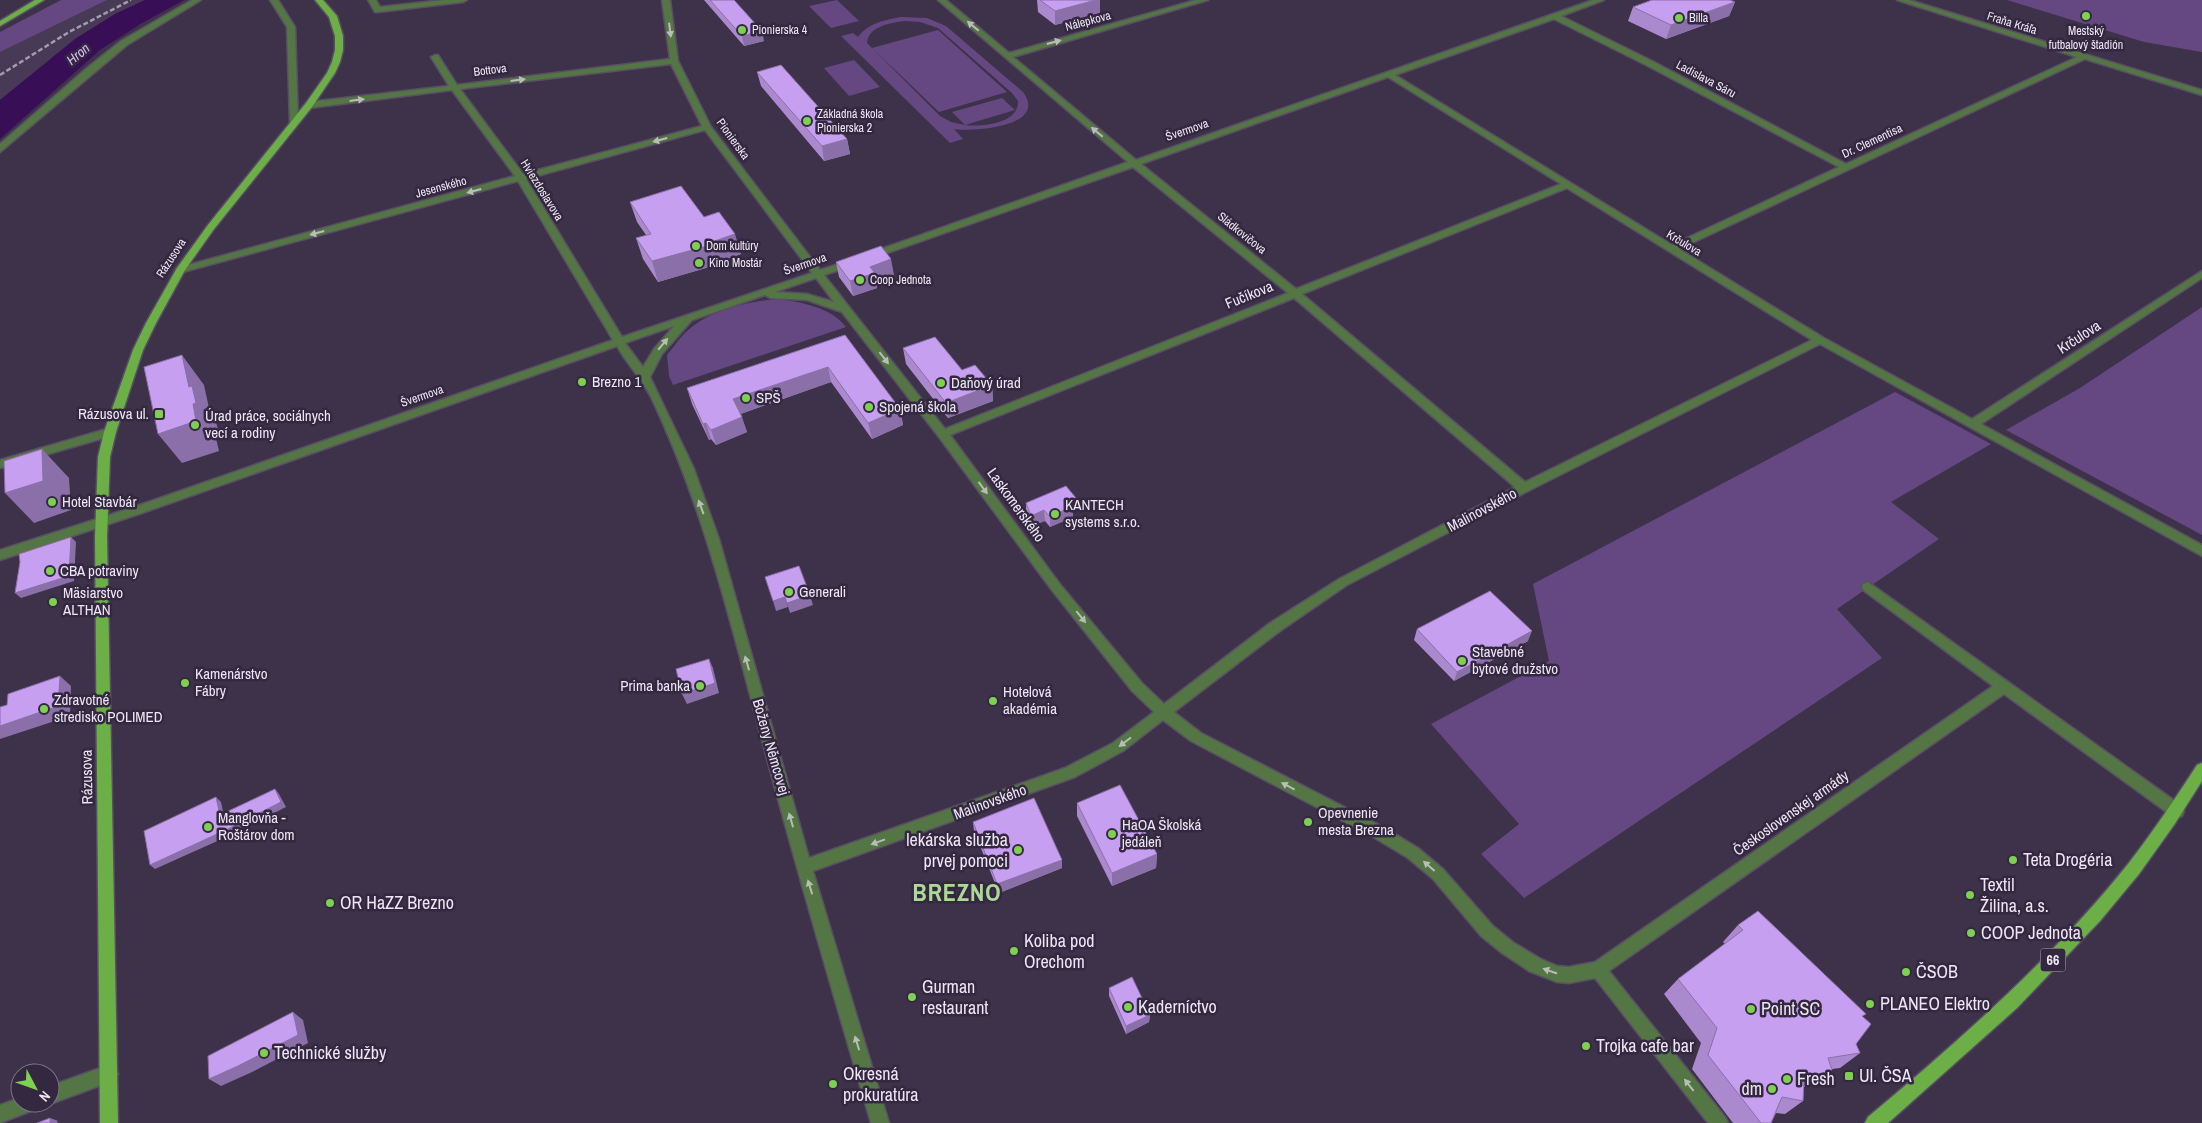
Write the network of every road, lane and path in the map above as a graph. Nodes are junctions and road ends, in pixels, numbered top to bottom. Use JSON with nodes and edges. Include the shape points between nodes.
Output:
{"nodes":[{"id":1,"x":40,"y":0,"type":"edge"},
{"id":2,"x":197,"y":0,"type":"edge"},
{"id":3,"x":274,"y":0,"type":"edge"},
{"id":4,"x":319,"y":0,"type":"edge"},
{"id":5,"x":372,"y":0,"type":"edge"},
{"id":6,"x":463,"y":0,"type":"edge"},
{"id":7,"x":666,"y":0,"type":"edge"},
{"id":8,"x":942,"y":0,"type":"edge"},
{"id":9,"x":1204,"y":0,"type":"edge"},
{"id":10,"x":1600,"y":0,"type":"edge"},
{"id":11,"x":1901,"y":0,"type":"edge"},
{"id":12,"x":1554,"y":16,"type":"junction"},
{"id":13,"x":0,"y":24,"type":"edge"},
{"id":14,"x":1007,"y":56,"type":"junction"},
{"id":15,"x":2084,"y":57,"type":"junction"},
{"id":16,"x":434,"y":58,"type":"dead end"},
{"id":17,"x":674,"y":61,"type":"junction"},
{"id":18,"x":1388,"y":74,"type":"junction"},
{"id":19,"x":454,"y":87,"type":"junction"},
{"id":20,"x":2202,"y":93,"type":"edge"},
{"id":21,"x":309,"y":106,"type":"junction"},
{"id":22,"x":294,"y":122,"type":"junction"},
{"id":23,"x":708,"y":127,"type":"junction"},
{"id":24,"x":0,"y":149,"type":"edge"},
{"id":25,"x":1134,"y":163,"type":"junction"},
{"id":26,"x":1845,"y":167,"type":"junction"},
{"id":27,"x":521,"y":178,"type":"junction"},
{"id":28,"x":1567,"y":185,"type":"junction"},
{"id":29,"x":1670,"y":249,"type":"junction"},
{"id":30,"x":180,"y":270,"type":"junction"},
{"id":31,"x":2202,"y":274,"type":"edge"},
{"id":32,"x":819,"y":275,"type":"junction"},
{"id":33,"x":1294,"y":293,"type":"junction"},
{"id":34,"x":756,"y":295,"type":"junction"},
{"id":35,"x":852,"y":316,"type":"junction"},
{"id":36,"x":690,"y":317,"type":"junction"},
{"id":37,"x":1820,"y":340,"type":"junction"},
{"id":38,"x":620,"y":341,"type":"junction"},
{"id":39,"x":645,"y":376,"type":"junction"},
{"id":40,"x":1973,"y":424,"type":"junction"},
{"id":41,"x":110,"y":432,"type":"junction"},
{"id":42,"x":943,"y":434,"type":"junction"},
{"id":43,"x":0,"y":464,"type":"edge"},
{"id":44,"x":1524,"y":488,"type":"junction"},
{"id":45,"x":103,"y":520,"type":"junction"},
{"id":46,"x":2202,"y":550,"type":"edge"},
{"id":47,"x":0,"y":555,"type":"edge"},
{"id":48,"x":1868,"y":587,"type":"dead end"},
{"id":49,"x":2004,"y":686,"type":"junction"},
{"id":50,"x":1164,"y":712,"type":"junction"},
{"id":51,"x":2202,"y":769,"type":"edge"},
{"id":52,"x":2177,"y":811,"type":"junction"},
{"id":53,"x":804,"y":867,"type":"junction"},
{"id":54,"x":1598,"y":969,"type":"junction"},
{"id":55,"x":109,"y":1074,"type":"junction"},
{"id":56,"x":60,"y":1092,"type":"edge"},
{"id":57,"x":109,"y":1123,"type":"edge"},
{"id":58,"x":880,"y":1123,"type":"edge"},
{"id":59,"x":1719,"y":1123,"type":"edge"},
{"id":60,"x":1874,"y":1123,"type":"edge"}],
"edges":[{"from":1,"to":13,"type":"main road"},
{"from":2,"to":24,"type":"street","via":[[124,43]]},
{"from":3,"to":22,"type":"street","via":[[291,27]]},
{"from":4,"to":21,"type":"main road","name":"Rázusova","via":[[333,16],[339,50],[331,73]]},
{"from":5,"to":6,"type":"street","via":[[378,10]]},
{"from":7,"to":17,"type":"street","name":"Pionierska","one_way":true},
{"from":14,"to":8,"type":"street","name":"Sládkovičova","one_way":true},
{"from":14,"to":9,"type":"street","name":"Nálepkova","one_way":true},
{"from":10,"to":12,"type":"street","name":"Švermova"},
{"from":11,"to":15,"type":"street","name":"Fraňa Kráľa"},
{"from":12,"to":18,"type":"street","name":"Švermova"},
{"from":12,"to":26,"type":"street","name":"Ladislava Sáru"},
{"from":25,"to":14,"type":"street","name":"Sládkovičova","one_way":true},
{"from":15,"to":20,"type":"street","name":"Fraňa Kráľa"},
{"from":15,"to":26,"type":"street","name":"Dr. Clementisa"},
{"from":16,"to":19,"type":"street","name":"Hviezdoslavova"},
{"from":19,"to":17,"type":"street","name":"Bottova","one_way":true},
{"from":17,"to":23,"type":"street","name":"Pionierska"},
{"from":18,"to":25,"type":"street","name":"Švermova"},
{"from":18,"to":28,"type":"street","name":"Krčulova"},
{"from":21,"to":19,"type":"street","name":"Bottova","one_way":true},
{"from":19,"to":27,"type":"street","name":"Hviezdoslavova"},
{"from":21,"to":22,"type":"main road","name":"Rázusova"},
{"from":22,"to":30,"type":"main road","name":"Rázusova"},
{"from":23,"to":27,"type":"street","name":"Jesenského","one_way":true},
{"from":23,"to":32,"type":"street","name":"Pionierska"},
{"from":25,"to":32,"type":"street","name":"Švermova"},
{"from":25,"to":33,"type":"street","name":"Sládkovičova"},
{"from":26,"to":29,"type":"street","name":"Dr. Clementisa"},
{"from":27,"to":30,"type":"street","name":"Jesenského","one_way":true},
{"from":27,"to":38,"type":"street","name":"Hviezdoslavova"},
{"from":28,"to":29,"type":"street","name":"Krčulova"},
{"from":28,"to":33,"type":"street","name":"Fučíkova"},
{"from":29,"to":37,"type":"street","name":"Krčulova"},
{"from":30,"to":41,"type":"main road","name":"Rázusova","via":[[138,350]]},
{"from":31,"to":40,"type":"street","name":"Krčulova"},
{"from":32,"to":34,"type":"street","name":"Švermova"},
{"from":32,"to":35,"type":"street","name":"Laskomerského"},
{"from":33,"to":42,"type":"street","name":"Fučíkova"},
{"from":33,"to":44,"type":"street","name":"Sládkovičova"},
{"from":34,"to":35,"type":"street","name":"Laskomerského","via":[[798,294],[825,300]]},
{"from":34,"to":36,"type":"street","name":"Švermova"},
{"from":35,"to":42,"type":"street","name":"Laskomerského","one_way":true},
{"from":36,"to":38,"type":"street","name":"Švermova"},
{"from":39,"to":36,"type":"street","one_way":true,"via":[[651,358]]},
{"from":37,"to":40,"type":"street","name":"Krčulova"},
{"from":37,"to":44,"type":"street","name":"Malinovského"},
{"from":38,"to":39,"type":"street","name":"Boženy Němcovej"},
{"from":38,"to":45,"type":"street","name":"Švermova"},
{"from":53,"to":39,"type":"street","name":"Boženy Němcovej","one_way":true,"via":[[713,539],[688,469]]},
{"from":40,"to":46,"type":"street","name":"Krčulova"},
{"from":41,"to":43,"type":"street"},
{"from":41,"to":45,"type":"main road","name":"Rázusova","via":[[104,457]]},
{"from":42,"to":50,"type":"street","name":"Laskomerského","one_way":true,"via":[[1055,586],[1137,687]]},
{"from":44,"to":50,"type":"street","name":"Malinovského","via":[[1310,602]]},
{"from":45,"to":47,"type":"street","name":"Švermova"},
{"from":45,"to":55,"type":"main road","name":"Rázusova"},
{"from":48,"to":49,"type":"street"},
{"from":49,"to":52,"type":"street"},
{"from":49,"to":54,"type":"street","name":"Československej armády"},
{"from":50,"to":53,"type":"street","name":"Malinovského","one_way":true,"via":[[1118,747],[1070,773]]},
{"from":54,"to":50,"type":"street","one_way":true,"via":[[1569,975],[1535,965],[1487,931],[1438,874],[1413,853],[1196,737]]},
{"from":51,"to":52,"type":"main road","number":"66"},
{"from":52,"to":60,"type":"main road","number":"66","via":[[2129,876],[2012,1004]]},
{"from":58,"to":53,"type":"street","name":"Boženy Němcovej","one_way":true},
{"from":59,"to":54,"type":"street","one_way":true},
{"from":55,"to":56,"type":"street"},
{"from":55,"to":57,"type":"main road","name":"Rázusova"}]}
